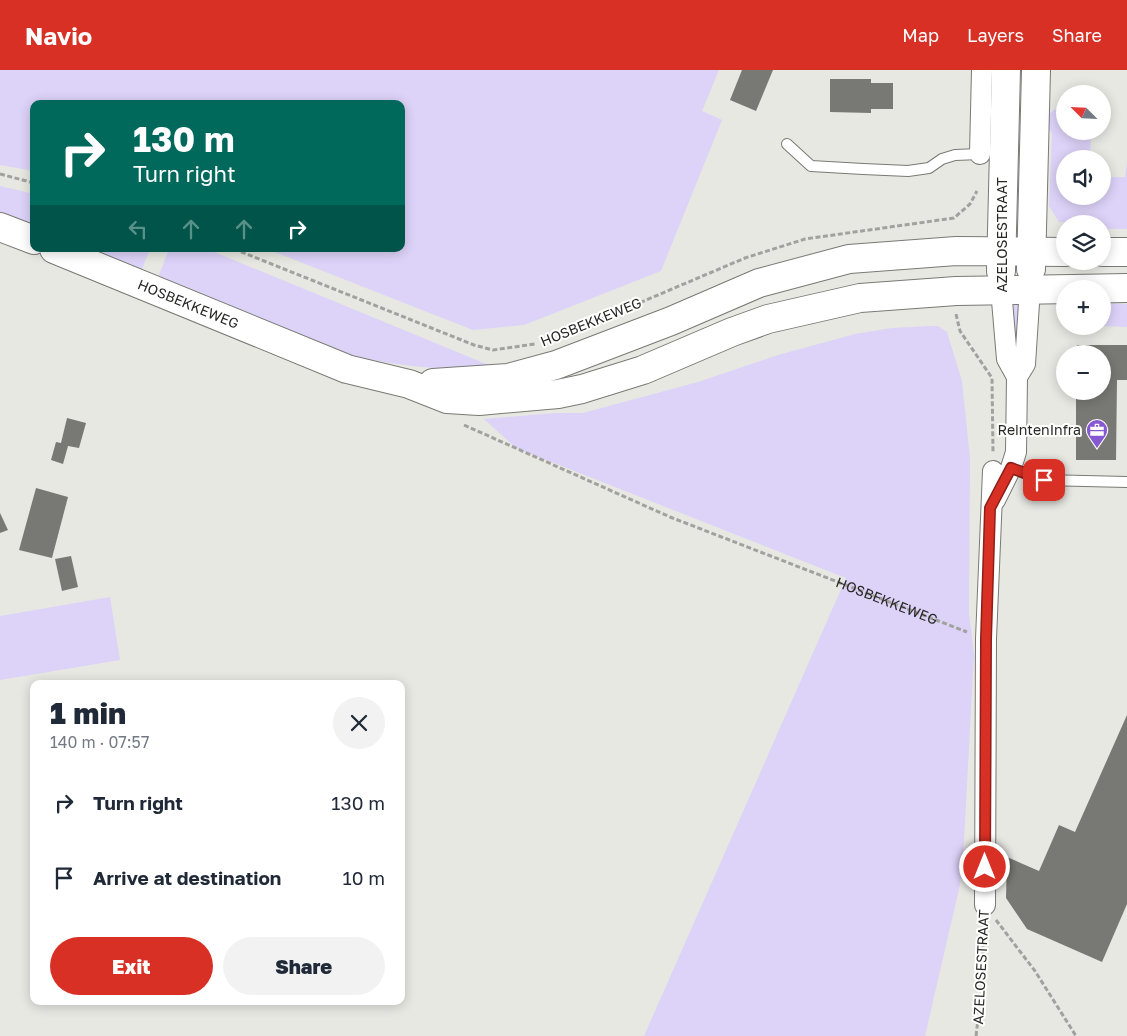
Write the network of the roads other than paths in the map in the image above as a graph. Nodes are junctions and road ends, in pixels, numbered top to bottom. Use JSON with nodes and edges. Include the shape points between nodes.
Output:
{"nodes":[{"id":1,"x":982,"y":70,"type":"edge"},
{"id":2,"x":1006,"y":81,"type":"edge"},
{"id":3,"x":1036,"y":81,"type":"edge"},
{"id":4,"x":787,"y":144,"type":"dead end"},
{"id":5,"x":980,"y":154,"type":"joint"},
{"id":6,"x":0,"y":226,"type":"edge"},
{"id":7,"x":30,"y":238,"type":"edge"},
{"id":8,"x":61,"y":252,"type":"edge"},
{"id":9,"x":1002,"y":252,"type":"junction"},
{"id":10,"x":1032,"y":252,"type":"junction"},
{"id":11,"x":1056,"y":252,"type":"edge"},
{"id":12,"x":1111,"y":252,"type":"edge"},
{"id":13,"x":1127,"y":252,"type":"edge"},
{"id":14,"x":1030,"y":288,"type":"junction"},
{"id":15,"x":1127,"y":288,"type":"edge"},
{"id":16,"x":1001,"y":289,"type":"junction"},
{"id":17,"x":1017,"y":377,"type":"junction"},
{"id":18,"x":409,"y":384,"type":"junction"},
{"id":19,"x":1002,"y":469,"type":"junction"},
{"id":20,"x":1127,"y":482,"type":"edge"},
{"id":21,"x":985,"y":905,"type":"road end"}],
"edges":[{"from":1,"to":5,"type":"street"},
{"from":2,"to":3,"type":"main road","name":"AZELOSESTRAAT"},
{"from":2,"to":9,"type":"main road","name":"AZELOSESTRAAT"},
{"from":3,"to":10,"type":"main road","name":"AZELOSESTRAAT"},
{"from":4,"to":5,"type":"lane","via":[[811,166],[863,169],[908,171],[929,168],[955,155]]},
{"from":6,"to":7,"type":"main road"},
{"from":8,"to":18,"type":"main road","name":"HOSBEKKEWEG","via":[[347,369]]},
{"from":9,"to":10,"type":"main road","name":"HOSBEKKEWEG"},
{"from":9,"to":16,"type":"main road","name":"AZELOSESTRAAT"},
{"from":9,"to":18,"type":"main road","name":"HOSBEKKEWEG","via":[[956,251],[848,260],[794,272],[556,365],[508,378]]},
{"from":10,"to":11,"type":"main road","name":"HOSBEKKEWEG"},
{"from":10,"to":14,"type":"main road","name":"AZELOSESTRAAT"},
{"from":12,"to":13,"type":"main road"},
{"from":14,"to":15,"type":"main road","name":"HOSBEKKEWEG"},
{"from":14,"to":16,"type":"main road","name":"HOSBEKKEWEG"},
{"from":14,"to":17,"type":"street","name":"AZELOSESTRAAT","via":[[1025,364]]},
{"from":16,"to":17,"type":"street","name":"AZELOSESTRAAT","via":[[1007,360]]},
{"from":16,"to":18,"type":"main road","name":"HOSBEKKEWEG","via":[[860,298],[809,308],[732,332],[644,370],[558,394],[493,400],[447,399]]},
{"from":17,"to":19,"type":"street","name":"AZELOSESTRAAT","via":[[1016,452]]},
{"from":19,"to":20,"type":"lane","via":[[1044,480]]},
{"from":19,"to":21,"type":"street","name":"AZELOSESTRAAT","via":[[990,508]]}]}
